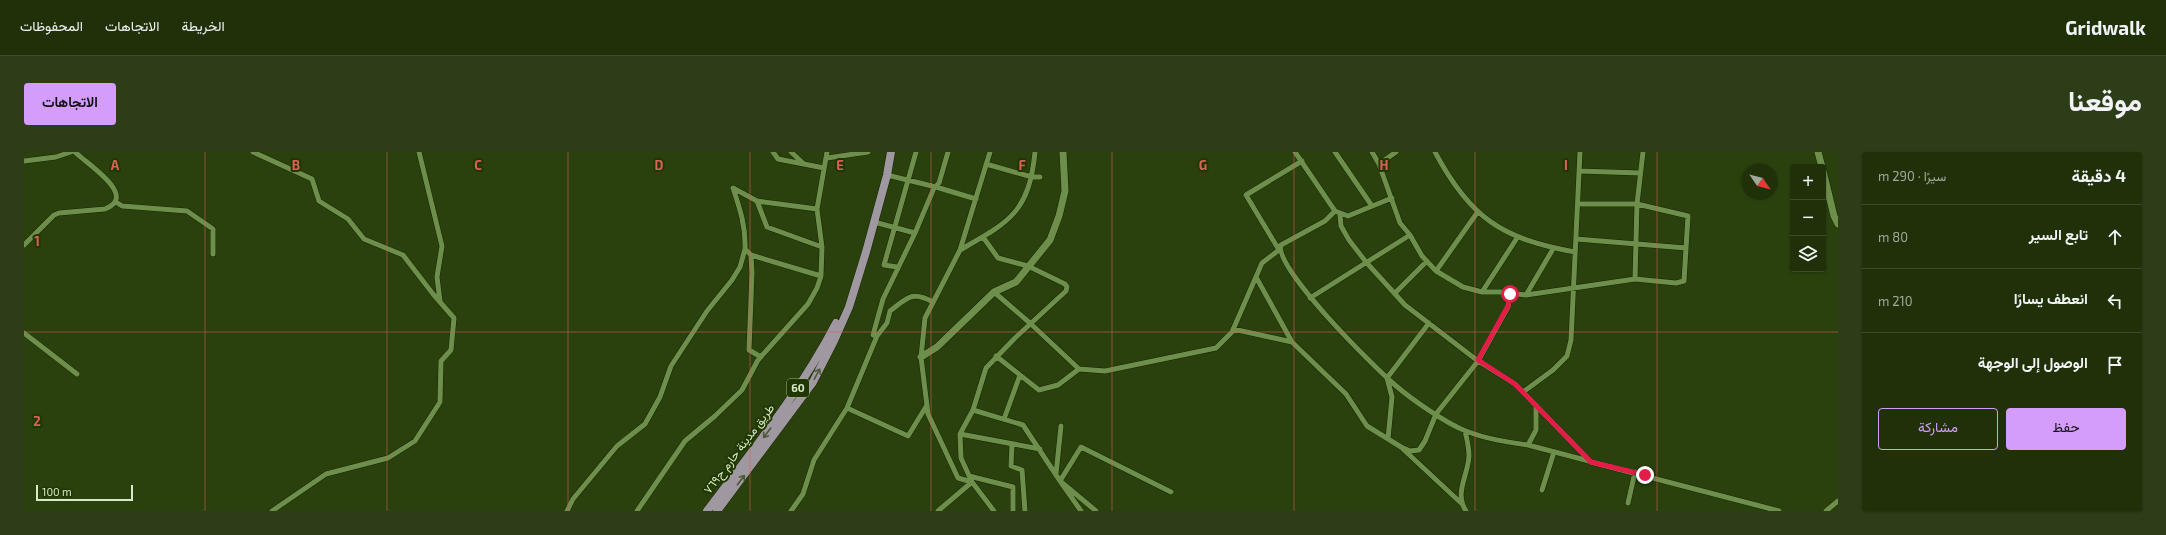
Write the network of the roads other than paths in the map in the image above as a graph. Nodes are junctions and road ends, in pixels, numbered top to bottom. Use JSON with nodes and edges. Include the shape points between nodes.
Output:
{"nodes":[{"id":1,"x":71,"y":152,"type":"edge"},
{"id":2,"x":75,"y":152,"type":"edge"},
{"id":3,"x":253,"y":152,"type":"edge"},
{"id":4,"x":419,"y":152,"type":"edge"},
{"id":5,"x":773,"y":152,"type":"edge"},
{"id":6,"x":791,"y":152,"type":"edge"},
{"id":7,"x":868,"y":152,"type":"edge"},
{"id":8,"x":891,"y":152,"type":"edge"},
{"id":9,"x":916,"y":152,"type":"edge"},
{"id":10,"x":948,"y":152,"type":"edge"},
{"id":11,"x":990,"y":152,"type":"edge"},
{"id":12,"x":1035,"y":152,"type":"edge"},
{"id":13,"x":1063,"y":152,"type":"edge"},
{"id":14,"x":1295,"y":152,"type":"edge"},
{"id":15,"x":1335,"y":152,"type":"edge"},
{"id":16,"x":1372,"y":152,"type":"edge"},
{"id":17,"x":1396,"y":152,"type":"edge"},
{"id":18,"x":1435,"y":152,"type":"edge"},
{"id":19,"x":1580,"y":152,"type":"edge"},
{"id":20,"x":1643,"y":152,"type":"edge"},
{"id":21,"x":1818,"y":152,"type":"edge"},
{"id":22,"x":827,"y":155,"type":"edge"},
{"id":23,"x":24,"y":161,"type":"edge"},
{"id":24,"x":1302,"y":162,"type":"junction"},
{"id":25,"x":805,"y":164,"type":"junction"},
{"id":26,"x":986,"y":164,"type":"junction"},
{"id":27,"x":1379,"y":164,"type":"junction"},
{"id":28,"x":1821,"y":164,"type":"edge"},
{"id":29,"x":824,"y":168,"type":"junction"},
{"id":30,"x":1579,"y":170,"type":"junction"},
{"id":31,"x":1640,"y":173,"type":"junction"},
{"id":32,"x":887,"y":175,"type":"junction"},
{"id":33,"x":1032,"y":177,"type":"junction"},
{"id":34,"x":1040,"y":177,"type":"dead end"},
{"id":35,"x":908,"y":180,"type":"junction"},
{"id":36,"x":1826,"y":183,"type":"edge"},
{"id":37,"x":936,"y":187,"type":"junction"},
{"id":38,"x":1392,"y":198,"type":"junction"},
{"id":39,"x":976,"y":199,"type":"junction"},
{"id":40,"x":758,"y":201,"type":"junction"},
{"id":41,"x":116,"y":202,"type":"junction"},
{"id":42,"x":1578,"y":204,"type":"junction"},
{"id":43,"x":1637,"y":204,"type":"junction"},
{"id":44,"x":1372,"y":206,"type":"junction"},
{"id":45,"x":817,"y":209,"type":"junction"},
{"id":46,"x":1335,"y":211,"type":"junction"},
{"id":47,"x":1477,"y":213,"type":"junction"},
{"id":48,"x":1340,"y":214,"type":"junction"},
{"id":49,"x":874,"y":222,"type":"junction"},
{"id":50,"x":1838,"y":224,"type":"edge"},
{"id":51,"x":895,"y":228,"type":"junction"},
{"id":52,"x":914,"y":233,"type":"junction"},
{"id":53,"x":1410,"y":235,"type":"junction"},
{"id":54,"x":983,"y":237,"type":"junction"},
{"id":55,"x":1517,"y":238,"type":"junction"},
{"id":56,"x":1576,"y":239,"type":"junction"},
{"id":57,"x":1636,"y":243,"type":"junction"},
{"id":58,"x":24,"y":245,"type":"edge"},
{"id":59,"x":822,"y":247,"type":"junction"},
{"id":60,"x":1553,"y":248,"type":"junction"},
{"id":61,"x":1686,"y":248,"type":"junction"},
{"id":62,"x":745,"y":249,"type":"junction"},
{"id":63,"x":960,"y":250,"type":"junction"},
{"id":64,"x":1279,"y":250,"type":"junction"},
{"id":65,"x":866,"y":252,"type":"junction"},
{"id":66,"x":1575,"y":252,"type":"junction"},
{"id":67,"x":213,"y":254,"type":"dead end"},
{"id":68,"x":751,"y":255,"type":"junction"},
{"id":69,"x":1366,"y":262,"type":"junction"},
{"id":70,"x":1427,"y":262,"type":"junction"},
{"id":71,"x":1028,"y":266,"type":"junction"},
{"id":72,"x":897,"y":267,"type":"junction"},
{"id":73,"x":1436,"y":271,"type":"junction"},
{"id":74,"x":821,"y":276,"type":"junction"},
{"id":75,"x":1256,"y":277,"type":"junction"},
{"id":76,"x":1636,"y":279,"type":"junction"},
{"id":77,"x":1574,"y":288,"type":"junction"},
{"id":78,"x":994,"y":292,"type":"junction"},
{"id":79,"x":1482,"y":292,"type":"junction"},
{"id":80,"x":1395,"y":293,"type":"junction"},
{"id":81,"x":1510,"y":294,"type":"junction"},
{"id":82,"x":1526,"y":295,"type":"junction"},
{"id":83,"x":1310,"y":298,"type":"junction"},
{"id":84,"x":440,"y":301,"type":"junction"},
{"id":85,"x":933,"y":302,"type":"junction"},
{"id":86,"x":1429,"y":322,"type":"junction"},
{"id":87,"x":1031,"y":324,"type":"junction"},
{"id":88,"x":1233,"y":329,"type":"junction"},
{"id":89,"x":24,"y":333,"type":"edge"},
{"id":90,"x":877,"y":336,"type":"junction"},
{"id":91,"x":1292,"y":342,"type":"junction"},
{"id":92,"x":996,"y":356,"type":"junction"},
{"id":93,"x":761,"y":357,"type":"junction"},
{"id":94,"x":921,"y":357,"type":"junction"},
{"id":95,"x":1478,"y":360,"type":"junction"},
{"id":96,"x":1079,"y":369,"type":"junction"},
{"id":97,"x":77,"y":374,"type":"dead end"},
{"id":98,"x":1020,"y":375,"type":"junction"},
{"id":99,"x":1387,"y":378,"type":"junction"},
{"id":100,"x":1524,"y":392,"type":"junction"},
{"id":101,"x":927,"y":405,"type":"junction"},
{"id":102,"x":1536,"y":406,"type":"junction"},
{"id":103,"x":847,"y":408,"type":"junction"},
{"id":104,"x":973,"y":410,"type":"junction"},
{"id":105,"x":1436,"y":414,"type":"junction"},
{"id":106,"x":1004,"y":419,"type":"junction"},
{"id":107,"x":1061,"y":426,"type":"dead end"},
{"id":108,"x":1465,"y":431,"type":"junction"},
{"id":109,"x":960,"y":434,"type":"junction"},
{"id":110,"x":1388,"y":439,"type":"junction"},
{"id":111,"x":1012,"y":444,"type":"junction"},
{"id":112,"x":1528,"y":444,"type":"junction"},
{"id":113,"x":1401,"y":447,"type":"junction"},
{"id":114,"x":1040,"y":449,"type":"junction"},
{"id":115,"x":1554,"y":452,"type":"junction"},
{"id":116,"x":1591,"y":462,"type":"junction"},
{"id":117,"x":1635,"y":472,"type":"junction"},
{"id":118,"x":1056,"y":474,"type":"junction"},
{"id":119,"x":969,"y":476,"type":"junction"},
{"id":120,"x":1060,"y":480,"type":"junction"},
{"id":121,"x":972,"y":482,"type":"junction"},
{"id":122,"x":1542,"y":490,"type":"dead end"},
{"id":123,"x":1171,"y":492,"type":"dead end"},
{"id":124,"x":1461,"y":503,"type":"junction"},
{"id":125,"x":1628,"y":503,"type":"dead end"},
{"id":126,"x":1836,"y":503,"type":"edge"},
{"id":127,"x":272,"y":511,"type":"edge"},
{"id":128,"x":567,"y":511,"type":"edge"},
{"id":129,"x":637,"y":511,"type":"edge"},
{"id":130,"x":707,"y":511,"type":"edge"},
{"id":131,"x":717,"y":511,"type":"edge"},
{"id":132,"x":791,"y":511,"type":"edge"},
{"id":133,"x":938,"y":511,"type":"edge"},
{"id":134,"x":994,"y":511,"type":"edge"},
{"id":135,"x":1013,"y":511,"type":"edge"},
{"id":136,"x":1025,"y":511,"type":"edge"},
{"id":137,"x":1081,"y":511,"type":"edge"},
{"id":138,"x":1096,"y":511,"type":"edge"},
{"id":139,"x":1466,"y":511,"type":"edge"},
{"id":140,"x":1779,"y":511,"type":"edge"},
{"id":141,"x":1826,"y":511,"type":"edge"},
{"id":142,"x":1833,"y":511,"type":"edge"}],
"edges":[{"from":1,"to":23,"type":"street","via":[[56,157]]},
{"from":2,"to":41,"type":"street","via":[[113,186],[117,194]]},
{"from":3,"to":84,"type":"street","via":[[312,179],[319,201],[348,219],[364,239],[403,255]]},
{"from":4,"to":84,"type":"street","via":[[442,246],[437,277]]},
{"from":5,"to":25,"type":"street","via":[[778,159]]},
{"from":6,"to":25,"type":"street"},
{"from":7,"to":22,"type":"street"},
{"from":8,"to":32,"type":"main road","number":"60"},
{"from":9,"to":35,"type":"street"},
{"from":10,"to":37,"type":"street"},
{"from":11,"to":26,"type":"street"},
{"from":12,"to":33,"type":"street"},
{"from":13,"to":71,"type":"street","via":[[1065,191],[1059,216],[1050,240]]},
{"from":14,"to":24,"type":"street"},
{"from":15,"to":44,"type":"street"},
{"from":16,"to":27,"type":"street"},
{"from":17,"to":27,"type":"street"},
{"from":18,"to":47,"type":"street","via":[[1461,195]]},
{"from":19,"to":30,"type":"street"},
{"from":20,"to":31,"type":"street"},
{"from":21,"to":28,"type":"street"},
{"from":22,"to":29,"type":"street"},
{"from":24,"to":46,"type":"street"},
{"from":24,"to":64,"type":"street","via":[[1246,195]]},
{"from":25,"to":29,"type":"street"},
{"from":26,"to":33,"type":"street"},
{"from":26,"to":39,"type":"street"},
{"from":27,"to":38,"type":"street"},
{"from":29,"to":45,"type":"street"},
{"from":30,"to":31,"type":"street"},
{"from":30,"to":42,"type":"street"},
{"from":31,"to":43,"type":"street"},
{"from":32,"to":35,"type":"street"},
{"from":32,"to":49,"type":"main road","number":"60"},
{"from":33,"to":34,"type":"street"},
{"from":33,"to":54,"type":"street","via":[[1020,207],[1002,226]]},
{"from":35,"to":37,"type":"street"},
{"from":35,"to":51,"type":"street"},
{"from":36,"to":50,"type":"street"},
{"from":37,"to":39,"type":"street"},
{"from":37,"to":52,"type":"street"},
{"from":38,"to":44,"type":"street"},
{"from":38,"to":53,"type":"street","via":[[1400,223]]},
{"from":39,"to":63,"type":"street"},
{"from":40,"to":45,"type":"street"},
{"from":40,"to":59,"type":"street","via":[[767,227]]},
{"from":40,"to":62,"type":"street","via":[[733,188],[746,235]]},
{"from":41,"to":58,"type":"street","via":[[105,209],[54,215]]},
{"from":41,"to":67,"type":"street","via":[[122,206],[187,211],[214,229]]},
{"from":42,"to":43,"type":"street"},
{"from":42,"to":56,"type":"street"},
{"from":43,"to":57,"type":"street"},
{"from":43,"to":61,"type":"street","via":[[1688,216]]},
{"from":44,"to":48,"type":"street","via":[[1348,216]]},
{"from":45,"to":59,"type":"street"},
{"from":46,"to":48,"type":"street"},
{"from":46,"to":64,"type":"street","via":[[1325,221],[1281,245]]},
{"from":47,"to":55,"type":"street"},
{"from":47,"to":73,"type":"street"},
{"from":48,"to":69,"type":"street","via":[[1341,226]]},
{"from":49,"to":51,"type":"street"},
{"from":49,"to":65,"type":"main road","number":"60"},
{"from":51,"to":52,"type":"street"},
{"from":51,"to":72,"type":"street","via":[[884,265]]},
{"from":52,"to":72,"type":"street"},
{"from":53,"to":69,"type":"street"},
{"from":53,"to":70,"type":"street"},
{"from":54,"to":63,"type":"street"},
{"from":54,"to":71,"type":"street","via":[[998,258]]},
{"from":55,"to":60,"type":"street"},
{"from":55,"to":79,"type":"street"},
{"from":56,"to":57,"type":"street"},
{"from":56,"to":66,"type":"street"},
{"from":57,"to":61,"type":"street"},
{"from":57,"to":76,"type":"street"},
{"from":59,"to":74,"type":"street"},
{"from":60,"to":66,"type":"street"},
{"from":60,"to":82,"type":"street"},
{"from":61,"to":76,"type":"street","via":[[1684,281],[1676,283]]},
{"from":62,"to":68,"type":"street"},
{"from":62,"to":128,"type":"street","via":[[740,267],[732,280],[707,311],[671,366],[660,396],[645,424],[617,446],[573,499]]},
{"from":63,"to":85,"type":"street"},
{"from":64,"to":75,"type":"street","via":[[1262,263]]},
{"from":64,"to":83,"type":"street"},
{"from":65,"to":130,"type":"main road","name":"طريق مدينة حارم ح٧٦٩","number":"60","one_way":true,"via":[[844,308],[819,356],[779,416]]},
{"from":131,"to":65,"type":"main road","number":"60","one_way":true,"via":[[812,382],[834,341]]},
{"from":66,"to":77,"type":"street"},
{"from":68,"to":74,"type":"street"},
{"from":68,"to":93,"type":"street","via":[[749,350]]},
{"from":69,"to":80,"type":"street"},
{"from":69,"to":83,"type":"street"},
{"from":70,"to":73,"type":"street"},
{"from":70,"to":80,"type":"street"},
{"from":71,"to":78,"type":"street","via":[[1016,282]]},
{"from":71,"to":87,"type":"street","via":[[1067,287],[1058,301]]},
{"from":72,"to":90,"type":"street","via":[[882,299],[873,335]]},
{"from":73,"to":79,"type":"street","via":[[1463,287]]},
{"from":74,"to":93,"type":"street","via":[[808,304]]},
{"from":75,"to":88,"type":"street"},
{"from":75,"to":91,"type":"street"},
{"from":76,"to":77,"type":"street"},
{"from":77,"to":82,"type":"street"},
{"from":77,"to":100,"type":"street","via":[[1571,340],[1567,356]]},
{"from":78,"to":87,"type":"street"},
{"from":78,"to":94,"type":"street","via":[[937,347]]},
{"from":79,"to":81,"type":"street"},
{"from":80,"to":86,"type":"street"},
{"from":81,"to":82,"type":"street"},
{"from":81,"to":95,"type":"street","via":[[1508,306]]},
{"from":83,"to":99,"type":"street"},
{"from":84,"to":127,"type":"street","via":[[454,318],[451,350],[441,361],[440,402],[415,441],[388,458],[326,474]]},
{"from":85,"to":90,"type":"street","via":[[921,295],[908,298],[890,311],[887,323]]},
{"from":85,"to":94,"type":"street","via":[[925,318]]},
{"from":86,"to":95,"type":"street"},
{"from":86,"to":99,"type":"street"},
{"from":87,"to":92,"type":"street"},
{"from":87,"to":96,"type":"street"},
{"from":88,"to":91,"type":"street"},
{"from":88,"to":96,"type":"street","via":[[1216,348],[1105,371]]},
{"from":89,"to":97,"type":"street"},
{"from":90,"to":103,"type":"street"},
{"from":91,"to":110,"type":"street","via":[[1346,394],[1367,426]]},
{"from":92,"to":98,"type":"street"},
{"from":92,"to":104,"type":"street","via":[[986,368]]},
{"from":93,"to":129,"type":"street","via":[[742,390],[685,440]]},
{"from":94,"to":101,"type":"street"},
{"from":95,"to":100,"type":"street"},
{"from":95,"to":105,"type":"street"},
{"from":96,"to":98,"type":"street","via":[[1058,385],[1039,390]]},
{"from":98,"to":106,"type":"street"},
{"from":99,"to":105,"type":"street"},
{"from":99,"to":110,"type":"street","via":[[1392,397]]},
{"from":100,"to":102,"type":"street"},
{"from":101,"to":103,"type":"street","via":[[908,436]]},
{"from":101,"to":121,"type":"street","via":[[928,414],[958,478]]},
{"from":102,"to":112,"type":"street","via":[[1536,430]]},
{"from":102,"to":116,"type":"street"},
{"from":103,"to":132,"type":"street","via":[[814,460],[803,494]]},
{"from":104,"to":106,"type":"street"},
{"from":104,"to":109,"type":"street"},
{"from":105,"to":108,"type":"street"},
{"from":105,"to":113,"type":"street","via":[[1419,450],[1410,451]]},
{"from":106,"to":114,"type":"street","via":[[1023,424]]},
{"from":107,"to":118,"type":"street"},
{"from":108,"to":112,"type":"street","via":[[1497,441]]},
{"from":108,"to":124,"type":"street","via":[[1469,457]]},
{"from":109,"to":111,"type":"street"},
{"from":109,"to":119,"type":"street","via":[[961,458]]},
{"from":110,"to":113,"type":"street"},
{"from":111,"to":114,"type":"street"},
{"from":111,"to":136,"type":"street","via":[[1011,466],[1022,470]]},
{"from":112,"to":115,"type":"street"},
{"from":113,"to":124,"type":"street"},
{"from":114,"to":118,"type":"street"},
{"from":115,"to":116,"type":"street"},
{"from":115,"to":122,"type":"street"},
{"from":116,"to":117,"type":"street"},
{"from":117,"to":125,"type":"street"},
{"from":117,"to":140,"type":"street"},
{"from":118,"to":120,"type":"street"},
{"from":119,"to":121,"type":"street"},
{"from":119,"to":135,"type":"street","via":[[1013,487]]},
{"from":120,"to":123,"type":"street","via":[[1081,447]]},
{"from":120,"to":137,"type":"street"},
{"from":120,"to":138,"type":"street"},
{"from":121,"to":133,"type":"street"},
{"from":121,"to":134,"type":"street"},
{"from":124,"to":139,"type":"street"},
{"from":126,"to":141,"type":"street"},
{"from":126,"to":142,"type":"street"}]}
